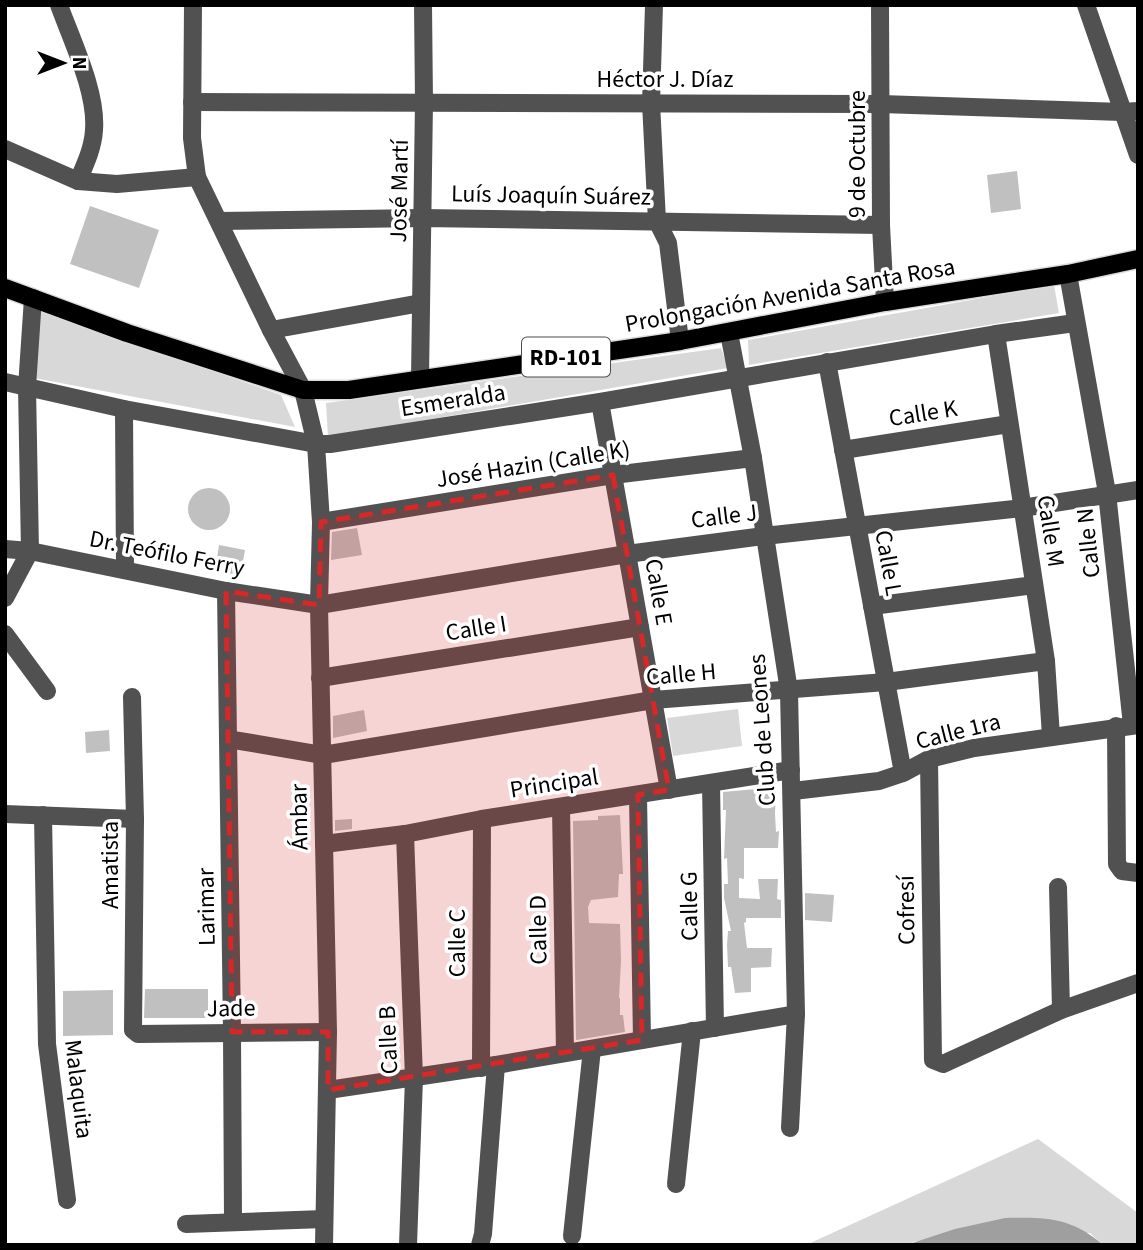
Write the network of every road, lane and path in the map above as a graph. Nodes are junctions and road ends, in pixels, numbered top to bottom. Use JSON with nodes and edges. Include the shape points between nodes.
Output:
{"nodes":[{"id":1,"x":59,"y":5,"type":"edge"},
{"id":2,"x":193,"y":5,"type":"edge"},
{"id":3,"x":423,"y":5,"type":"edge"},
{"id":4,"x":654,"y":5,"type":"edge"},
{"id":5,"x":880,"y":5,"type":"edge"},
{"id":6,"x":1086,"y":5,"type":"edge"},
{"id":7,"x":192,"y":102,"type":"junction"},
{"id":8,"x":424,"y":102,"type":"junction"},
{"id":9,"x":651,"y":103,"type":"junction"},
{"id":10,"x":881,"y":104,"type":"junction"},
{"id":11,"x":1130,"y":112,"type":"edge"},
{"id":12,"x":5,"y":149,"type":"edge"},
{"id":13,"x":1138,"y":155,"type":"edge"},
{"id":14,"x":197,"y":177,"type":"junction"},
{"id":15,"x":78,"y":181,"type":"junction"},
{"id":16,"x":423,"y":218,"type":"junction"},
{"id":17,"x":220,"y":221,"type":"junction"},
{"id":18,"x":657,"y":221,"type":"junction"},
{"id":19,"x":881,"y":225,"type":"junction"},
{"id":20,"x":1138,"y":259,"type":"edge"},
{"id":21,"x":1068,"y":274,"type":"junction"},
{"id":22,"x":5,"y":288,"type":"edge"},
{"id":23,"x":33,"y":298,"type":"junction"},
{"id":24,"x":885,"y":302,"type":"junction"},
{"id":25,"x":421,"y":303,"type":"junction"},
{"id":26,"x":1075,"y":323,"type":"junction"},
{"id":27,"x":271,"y":330,"type":"junction"},
{"id":28,"x":729,"y":333,"type":"junction"},
{"id":29,"x":996,"y":334,"type":"junction"},
{"id":30,"x":680,"y":341,"type":"junction"},
{"id":31,"x":827,"y":362,"type":"junction"},
{"id":32,"x":738,"y":377,"type":"junction"},
{"id":33,"x":420,"y":378,"type":"junction"},
{"id":34,"x":5,"y":383,"type":"edge"},
{"id":35,"x":27,"y":387,"type":"junction"},
{"id":36,"x":303,"y":390,"type":"junction"},
{"id":37,"x":600,"y":402,"type":"junction"},
{"id":38,"x":124,"y":409,"type":"junction"},
{"id":39,"x":1009,"y":424,"type":"junction"},
{"id":40,"x":316,"y":444,"type":"junction"},
{"id":41,"x":843,"y":450,"type":"junction"},
{"id":42,"x":753,"y":458,"type":"junction"},
{"id":43,"x":613,"y":475,"type":"junction"},
{"id":44,"x":1138,"y":490,"type":"edge"},
{"id":45,"x":1107,"y":493,"type":"junction"},
{"id":46,"x":1022,"y":508,"type":"junction"},
{"id":47,"x":321,"y":522,"type":"junction"},
{"id":48,"x":857,"y":525,"type":"junction"},
{"id":49,"x":764,"y":536,"type":"junction"},
{"id":50,"x":5,"y":549,"type":"edge"},
{"id":51,"x":30,"y":551,"type":"junction"},
{"id":52,"x":627,"y":554,"type":"junction"},
{"id":53,"x":125,"y":570,"type":"junction"},
{"id":54,"x":1034,"y":585,"type":"junction"},
{"id":55,"x":226,"y":592,"type":"junction"},
{"id":56,"x":5,"y":598,"type":"edge"},
{"id":57,"x":319,"y":605,"type":"junction"},
{"id":58,"x":872,"y":606,"type":"junction"},
{"id":59,"x":640,"y":627,"type":"junction"},
{"id":60,"x":5,"y":634,"type":"edge"},
{"id":61,"x":1046,"y":661,"type":"junction"},
{"id":62,"x":320,"y":678,"type":"junction"},
{"id":63,"x":886,"y":682,"type":"junction"},
{"id":64,"x":47,"y":691,"type":"dead end"},
{"id":65,"x":789,"y":691,"type":"junction"},
{"id":66,"x":132,"y":696,"type":"dead end"},
{"id":67,"x":653,"y":700,"type":"junction"},
{"id":68,"x":1129,"y":725,"type":"edge"},
{"id":69,"x":1051,"y":736,"type":"junction"},
{"id":70,"x":228,"y":739,"type":"junction"},
{"id":71,"x":323,"y":755,"type":"junction"},
{"id":72,"x":929,"y":759,"type":"junction"},
{"id":73,"x":791,"y":770,"type":"junction"},
{"id":74,"x":903,"y":773,"type":"junction"},
{"id":75,"x":711,"y":783,"type":"junction"},
{"id":76,"x":669,"y":790,"type":"junction"},
{"id":77,"x":793,"y":791,"type":"junction"},
{"id":78,"x":638,"y":795,"type":"junction"},
{"id":79,"x":561,"y":807,"type":"junction"},
{"id":80,"x":5,"y":814,"type":"edge"},
{"id":81,"x":43,"y":816,"type":"junction"},
{"id":82,"x":135,"y":819,"type":"junction"},
{"id":83,"x":482,"y":819,"type":"junction"},
{"id":84,"x":405,"y":834,"type":"junction"},
{"id":85,"x":324,"y":844,"type":"junction"},
{"id":86,"x":1138,"y":873,"type":"edge"},
{"id":87,"x":1058,"y":887,"type":"dead end"},
{"id":88,"x":1138,"y":983,"type":"edge"},
{"id":89,"x":1061,"y":1010,"type":"junction"},
{"id":90,"x":796,"y":1014,"type":"junction"},
{"id":91,"x":715,"y":1028,"type":"junction"},
{"id":92,"x":692,"y":1031,"type":"junction"},
{"id":93,"x":233,"y":1032,"type":"junction"},
{"id":94,"x":328,"y":1032,"type":"junction"},
{"id":95,"x":135,"y":1033,"type":"joint"},
{"id":96,"x":642,"y":1040,"type":"junction"},
{"id":97,"x":592,"y":1049,"type":"junction"},
{"id":98,"x":565,"y":1053,"type":"junction"},
{"id":99,"x":489,"y":1066,"type":"junction"},
{"id":100,"x":414,"y":1078,"type":"junction"},
{"id":101,"x":328,"y":1090,"type":"junction"},
{"id":102,"x":790,"y":1128,"type":"dead end"},
{"id":103,"x":676,"y":1184,"type":"dead end"},
{"id":104,"x":67,"y":1200,"type":"dead end"},
{"id":105,"x":324,"y":1219,"type":"junction"},
{"id":106,"x":233,"y":1222,"type":"junction"},
{"id":107,"x":186,"y":1224,"type":"dead end"},
{"id":108,"x":572,"y":1236,"type":"dead end"},
{"id":109,"x":324,"y":1245,"type":"edge"},
{"id":110,"x":408,"y":1245,"type":"edge"},
{"id":111,"x":480,"y":1245,"type":"edge"}],
"edges":[{"from":1,"to":15,"type":"street","via":[[94,117],[93,142]]},
{"from":2,"to":7,"type":"street"},
{"from":3,"to":8,"type":"street","name":"José Martí"},
{"from":4,"to":9,"type":"street"},
{"from":5,"to":10,"type":"street","name":"9 de Octubre"},
{"from":6,"to":11,"type":"street"},
{"from":7,"to":8,"type":"street","name":"Héctor J. Díaz"},
{"from":7,"to":14,"type":"street"},
{"from":8,"to":9,"type":"street","name":"Héctor J. Díaz"},
{"from":8,"to":16,"type":"street","name":"José Martí"},
{"from":9,"to":10,"type":"street","name":"Héctor J. Díaz"},
{"from":9,"to":18,"type":"street"},
{"from":10,"to":11,"type":"street","name":"Héctor J. Díaz"},
{"from":10,"to":19,"type":"street","name":"9 de Octubre"},
{"from":11,"to":13,"type":"street"},
{"from":12,"to":15,"type":"street"},
{"from":14,"to":15,"type":"street","via":[[117,184]]},
{"from":14,"to":17,"type":"street","name":"Ámbar"},
{"from":16,"to":17,"type":"street","name":"Luís Joaquín Suárez"},
{"from":16,"to":18,"type":"street","name":"Luís Joaquín Suárez"},
{"from":16,"to":25,"type":"street","name":"José Martí"},
{"from":17,"to":27,"type":"street","name":"Ámbar"},
{"from":18,"to":19,"type":"street","name":"Luís Joaquín Suárez"},
{"from":18,"to":30,"type":"street","via":[[668,243]]},
{"from":19,"to":24,"type":"street","name":"9 de Octubre"},
{"from":20,"to":21,"type":"main road","name":"Prolongación Avenida Santa Rosa","number":"RD-101"},
{"from":21,"to":24,"type":"main road","name":"Prolongación Avenida Santa Rosa","number":"RD-101"},
{"from":21,"to":26,"type":"street","name":"Calle N"},
{"from":22,"to":23,"type":"main road","name":"Prolongación Avenida Santa Rosa","number":"RD-101"},
{"from":23,"to":35,"type":"street"},
{"from":23,"to":36,"type":"main road","name":"Prolongación Avenida Santa Rosa","number":"RD-101"},
{"from":24,"to":28,"type":"main road","name":"Prolongación Avenida Santa Rosa","number":"RD-101"},
{"from":25,"to":27,"type":"street"},
{"from":25,"to":33,"type":"street","name":"José Martí"},
{"from":26,"to":29,"type":"street","name":"Esmeralda"},
{"from":26,"to":45,"type":"street","name":"Calle N"},
{"from":27,"to":36,"type":"street","name":"Ámbar"},
{"from":28,"to":30,"type":"main road","name":"Prolongación Avenida Santa Rosa","number":"RD-101"},
{"from":28,"to":32,"type":"street","name":"Club de Leones"},
{"from":29,"to":31,"type":"street","name":"Esmeralda"},
{"from":29,"to":39,"type":"street","name":"Calle M"},
{"from":30,"to":33,"type":"main road","name":"Prolongación Avenida Santa Rosa","number":"RD-101"},
{"from":31,"to":32,"type":"street","name":"Esmeralda"},
{"from":31,"to":41,"type":"street","name":"Calle L"},
{"from":32,"to":37,"type":"street","name":"Esmeralda"},
{"from":32,"to":42,"type":"street","name":"Club de Leones"},
{"from":33,"to":36,"type":"main road","name":"Prolongación Avenida Santa Rosa","number":"RD-101","via":[[349,390]]},
{"from":34,"to":35,"type":"street","name":"Esmeralda"},
{"from":35,"to":38,"type":"street","name":"Esmeralda"},
{"from":35,"to":51,"type":"street"},
{"from":36,"to":40,"type":"street","name":"Ámbar"},
{"from":37,"to":40,"type":"street","name":"Esmeralda"},
{"from":37,"to":43,"type":"street","name":"Calle E"},
{"from":38,"to":40,"type":"street","name":"Esmeralda"},
{"from":38,"to":53,"type":"street"},
{"from":39,"to":41,"type":"street","name":"Calle K"},
{"from":39,"to":46,"type":"street","name":"Calle M"},
{"from":40,"to":47,"type":"street","name":"Ámbar"},
{"from":41,"to":48,"type":"street","name":"Calle L"},
{"from":42,"to":43,"type":"street","name":"José Hazin (Calle K)"},
{"from":42,"to":49,"type":"street","name":"Club de Leones"},
{"from":43,"to":47,"type":"street","name":"José Hazin (Calle K)"},
{"from":43,"to":52,"type":"street","name":"Calle E"},
{"from":44,"to":45,"type":"street","name":"Calle J"},
{"from":45,"to":46,"type":"street","name":"Calle J"},
{"from":45,"to":68,"type":"street","name":"Calle N"},
{"from":46,"to":48,"type":"street","name":"Calle J"},
{"from":46,"to":54,"type":"street","name":"Calle M"},
{"from":47,"to":57,"type":"street","name":"Ámbar"},
{"from":48,"to":49,"type":"street","name":"Calle J"},
{"from":48,"to":58,"type":"street","name":"Calle L"},
{"from":49,"to":52,"type":"street","name":"Calle J"},
{"from":49,"to":65,"type":"street","name":"Club de Leones"},
{"from":50,"to":51,"type":"street","name":"Dr. Teófilo Ferry"},
{"from":51,"to":53,"type":"street","name":"Dr. Teófilo Ferry"},
{"from":51,"to":56,"type":"street"},
{"from":52,"to":57,"type":"street","name":"Calle J"},
{"from":52,"to":59,"type":"street","name":"Calle E"},
{"from":53,"to":55,"type":"street","name":"Dr. Teófilo Ferry"},
{"from":54,"to":58,"type":"street"},
{"from":54,"to":61,"type":"street","name":"Calle M"},
{"from":55,"to":57,"type":"street","name":"Dr. Teófilo Ferry"},
{"from":55,"to":70,"type":"street","name":"Larimar"},
{"from":57,"to":62,"type":"street","name":"Ámbar"},
{"from":58,"to":63,"type":"street","name":"Calle L"},
{"from":59,"to":62,"type":"street","name":"Calle I"},
{"from":59,"to":67,"type":"street","name":"Calle E"},
{"from":60,"to":64,"type":"street"},
{"from":61,"to":63,"type":"street","name":"Calle H"},
{"from":61,"to":69,"type":"street","name":"Calle M"},
{"from":62,"to":71,"type":"street","name":"Ámbar"},
{"from":63,"to":65,"type":"street","name":"Calle H"},
{"from":63,"to":74,"type":"street","name":"Calle L"},
{"from":65,"to":67,"type":"street","name":"Calle H"},
{"from":65,"to":73,"type":"street","name":"Club de Leones"},
{"from":66,"to":82,"type":"street","name":"Amatista"},
{"from":67,"to":71,"type":"street","name":"Calle H"},
{"from":67,"to":76,"type":"street","name":"Calle E"},
{"from":68,"to":69,"type":"street","name":"Calle 1ra"},
{"from":68,"to":86,"type":"street","name":"Calle N","via":[[1117,864],[1122,872]]},
{"from":69,"to":72,"type":"street","name":"Calle 1ra"},
{"from":70,"to":71,"type":"street","name":"Calle H"},
{"from":70,"to":93,"type":"street","name":"Larimar"},
{"from":71,"to":85,"type":"street","name":"Ámbar"},
{"from":72,"to":74,"type":"street","name":"Calle 1ra"},
{"from":72,"to":89,"type":"street","name":"Cofresí","via":[[933,1060],[943,1064]]},
{"from":73,"to":75,"type":"street","name":"Principal"},
{"from":73,"to":77,"type":"street","name":"Club de Leones"},
{"from":74,"to":77,"type":"street","name":"Calle 1ra","via":[[879,781]]},
{"from":75,"to":76,"type":"street","name":"Principal"},
{"from":75,"to":91,"type":"street","name":"Calle G"},
{"from":76,"to":78,"type":"street","name":"Principal"},
{"from":77,"to":90,"type":"street","name":"Club de Leones"},
{"from":78,"to":79,"type":"street","name":"Principal"},
{"from":78,"to":96,"type":"street"},
{"from":79,"to":83,"type":"street","name":"Principal"},
{"from":79,"to":98,"type":"street","name":"Calle D"},
{"from":80,"to":81,"type":"street"},
{"from":81,"to":82,"type":"street"},
{"from":81,"to":104,"type":"street","name":"Malaquita","via":[[47,1044]]},
{"from":82,"to":95,"type":"street","name":"Amatista"},
{"from":83,"to":84,"type":"street","name":"Principal"},
{"from":83,"to":99,"type":"street","name":"Calle C"},
{"from":84,"to":85,"type":"street","name":"Principal"},
{"from":84,"to":100,"type":"street","name":"Calle B"},
{"from":85,"to":94,"type":"street","name":"Ámbar"},
{"from":87,"to":89,"type":"street"},
{"from":88,"to":89,"type":"street"},
{"from":90,"to":91,"type":"street"},
{"from":90,"to":102,"type":"street","name":"Club de Leones"},
{"from":91,"to":92,"type":"street"},
{"from":92,"to":96,"type":"street"},
{"from":92,"to":103,"type":"street"},
{"from":93,"to":94,"type":"street","name":"Jade"},
{"from":93,"to":95,"type":"street","name":"Jade"},
{"from":93,"to":106,"type":"street","name":"Larimar"},
{"from":94,"to":101,"type":"street","name":"Ámbar"},
{"from":96,"to":97,"type":"street"},
{"from":97,"to":98,"type":"street"},
{"from":97,"to":108,"type":"street"},
{"from":98,"to":99,"type":"street"},
{"from":99,"to":100,"type":"street"},
{"from":99,"to":111,"type":"street","name":"Calle C"},
{"from":100,"to":101,"type":"street"},
{"from":100,"to":110,"type":"street","name":"Calle B"},
{"from":101,"to":105,"type":"street","name":"Ámbar"},
{"from":105,"to":106,"type":"street"},
{"from":105,"to":109,"type":"street","name":"Ámbar"},
{"from":106,"to":107,"type":"street"}]}
